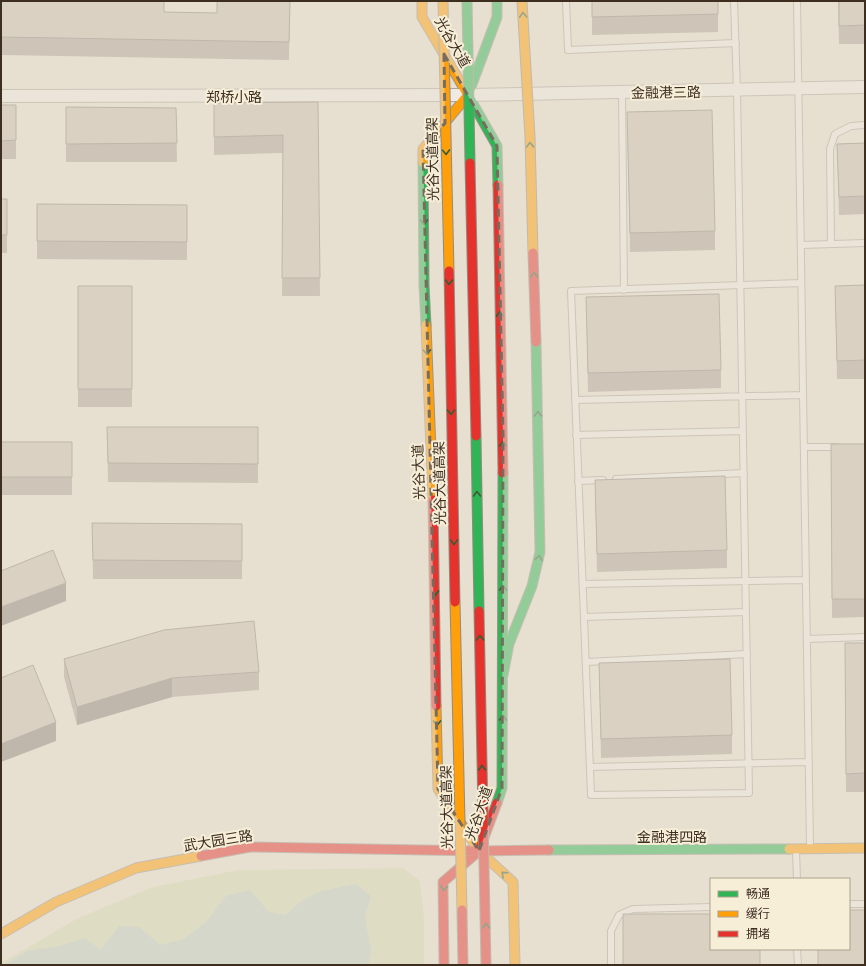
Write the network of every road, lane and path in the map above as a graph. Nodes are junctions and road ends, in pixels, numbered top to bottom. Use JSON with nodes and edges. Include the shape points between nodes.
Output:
{"nodes":[{"id":1,"x":422,"y":1,"type":"edge"},
{"id":2,"x":443,"y":1,"type":"edge"},
{"id":3,"x":467,"y":1,"type":"edge"},
{"id":4,"x":497,"y":1,"type":"edge"},
{"id":5,"x":522,"y":1,"type":"edge"},
{"id":6,"x":566,"y":1,"type":"edge"},
{"id":7,"x":734,"y":1,"type":"edge"},
{"id":8,"x":797,"y":1,"type":"edge"},
{"id":9,"x":736,"y":43,"type":"junction"},
{"id":10,"x":865,"y":87,"type":"edge"},
{"id":11,"x":798,"y":89,"type":"junction"},
{"id":12,"x":737,"y":90,"type":"junction"},
{"id":13,"x":622,"y":92,"type":"junction"},
{"id":14,"x":468,"y":95,"type":"junction"},
{"id":15,"x":1,"y":96,"type":"edge"},
{"id":16,"x":865,"y":125,"type":"edge"},
{"id":17,"x":865,"y":243,"type":"edge"},
{"id":18,"x":831,"y":244,"type":"junction"},
{"id":19,"x":801,"y":245,"type":"junction"},
{"id":20,"x":801,"y":283,"type":"junction"},
{"id":21,"x":740,"y":286,"type":"junction"},
{"id":22,"x":624,"y":290,"type":"junction"},
{"id":23,"x":742,"y":395,"type":"junction"},
{"id":24,"x":803,"y":395,"type":"junction"},
{"id":25,"x":575,"y":400,"type":"junction"},
{"id":26,"x":743,"y":431,"type":"junction"},
{"id":27,"x":576,"y":435,"type":"junction"},
{"id":28,"x":804,"y":447,"type":"junction"},
{"id":29,"x":842,"y":447,"type":"edge"},
{"id":30,"x":744,"y":473,"type":"junction"},
{"id":31,"x":578,"y":481,"type":"junction"},
{"id":32,"x":806,"y":580,"type":"junction"},
{"id":33,"x":745,"y":581,"type":"junction"},
{"id":34,"x":582,"y":584,"type":"junction"},
{"id":35,"x":746,"y":612,"type":"junction"},
{"id":36,"x":584,"y":617,"type":"junction"},
{"id":37,"x":865,"y":637,"type":"edge"},
{"id":38,"x":807,"y":639,"type":"junction"},
{"id":39,"x":746,"y":654,"type":"junction"},
{"id":40,"x":586,"y":662,"type":"junction"},
{"id":41,"x":503,"y":675,"type":"junction"},
{"id":42,"x":809,"y":762,"type":"junction"},
{"id":43,"x":748,"y":763,"type":"junction"},
{"id":44,"x":590,"y":767,"type":"junction"},
{"id":45,"x":865,"y":848,"type":"edge"},
{"id":46,"x":796,"y":849,"type":"junction"},
{"id":47,"x":810,"y":849,"type":"junction"},
{"id":48,"x":479,"y":851,"type":"junction"},
{"id":49,"x":797,"y":878,"type":"edge"},
{"id":50,"x":850,"y":904,"type":"edge"},
{"id":51,"x":865,"y":904,"type":"edge"},
{"id":52,"x":710,"y":907,"type":"edge"},
{"id":53,"x":1,"y":934,"type":"edge"},
{"id":54,"x":798,"y":950,"type":"edge"},
{"id":55,"x":444,"y":965,"type":"edge"},
{"id":56,"x":463,"y":965,"type":"edge"},
{"id":57,"x":486,"y":965,"type":"edge"},
{"id":58,"x":515,"y":965,"type":"edge"},
{"id":59,"x":611,"y":965,"type":"edge"},
{"id":60,"x":798,"y":965,"type":"edge"}],
"edges":[{"from":1,"to":14,"type":"main road","name":"光谷大道","via":[[422,17]]},
{"from":2,"to":56,"type":"main road","name":"光谷大道高架","one_way":true,"bridge":true},
{"from":57,"to":3,"type":"main road","one_way":true,"bridge":true},
{"from":4,"to":14,"type":"main road","name":"光谷大道","via":[[497,17]]},
{"from":41,"to":5,"type":"main road","one_way":true,"bridge":true,"via":[[509,644],[532,586],[540,552],[530,137]]},
{"from":6,"to":9,"type":"lane","via":[[568,50]]},
{"from":7,"to":9,"type":"lane"},
{"from":8,"to":11,"type":"lane"},
{"from":9,"to":12,"type":"lane"},
{"from":10,"to":11,"type":"street","name":"金融港三路"},
{"from":11,"to":12,"type":"street","name":"金融港三路"},
{"from":11,"to":19,"type":"lane"},
{"from":12,"to":13,"type":"street","name":"金融港三路"},
{"from":12,"to":21,"type":"lane"},
{"from":13,"to":14,"type":"street","name":"金融港三路"},
{"from":13,"to":22,"type":"lane"},
{"from":14,"to":15,"type":"street","name":"郑桥小路"},
{"from":41,"to":14,"type":"main road","name":"光谷大道","one_way":true,"via":[[503,443],[497,146]]},
{"from":14,"to":48,"type":"main road","name":"光谷大道","one_way":true,"via":[[423,149],[424,285],[432,464],[438,789]]},
{"from":16,"to":18,"type":"lane","via":[[851,126],[835,134],[830,149]]},
{"from":17,"to":18,"type":"lane"},
{"from":18,"to":19,"type":"lane"},
{"from":19,"to":20,"type":"lane"},
{"from":20,"to":21,"type":"lane"},
{"from":20,"to":24,"type":"lane"},
{"from":21,"to":22,"type":"lane"},
{"from":21,"to":23,"type":"lane"},
{"from":22,"to":25,"type":"lane","via":[[571,291]]},
{"from":23,"to":24,"type":"lane"},
{"from":23,"to":25,"type":"lane"},
{"from":23,"to":26,"type":"lane"},
{"from":24,"to":28,"type":"lane"},
{"from":25,"to":27,"type":"lane"},
{"from":26,"to":27,"type":"lane"},
{"from":26,"to":30,"type":"lane"},
{"from":27,"to":31,"type":"lane"},
{"from":28,"to":29,"type":"lane"},
{"from":28,"to":32,"type":"lane"},
{"from":30,"to":31,"type":"lane"},
{"from":30,"to":33,"type":"lane"},
{"from":31,"to":34,"type":"lane"},
{"from":32,"to":33,"type":"lane"},
{"from":32,"to":38,"type":"lane"},
{"from":33,"to":34,"type":"lane"},
{"from":33,"to":35,"type":"lane"},
{"from":34,"to":36,"type":"lane"},
{"from":35,"to":36,"type":"lane"},
{"from":35,"to":39,"type":"lane"},
{"from":36,"to":40,"type":"lane"},
{"from":37,"to":38,"type":"lane"},
{"from":38,"to":42,"type":"lane"},
{"from":39,"to":40,"type":"lane"},
{"from":39,"to":43,"type":"lane"},
{"from":40,"to":44,"type":"lane"},
{"from":48,"to":41,"type":"main road","name":"光谷大道","one_way":true,"via":[[502,788]]},
{"from":42,"to":43,"type":"lane"},
{"from":42,"to":47,"type":"lane"},
{"from":43,"to":44,"type":"lane"},
{"from":43,"to":44,"type":"lane","via":[[749,793],[591,795]]},
{"from":45,"to":47,"type":"main road","name":"金融港四路"},
{"from":46,"to":47,"type":"main road","name":"金融港四路"},
{"from":46,"to":48,"type":"main road","name":"金融港四路"},
{"from":46,"to":49,"type":"lane"},
{"from":48,"to":53,"type":"main road","name":"武大园三路","via":[[250,847],[136,868],[56,902]]},
{"from":48,"to":55,"type":"main road","name":"光谷大道","one_way":true,"via":[[443,882]]},
{"from":58,"to":48,"type":"main road","name":"光谷大道","one_way":true,"via":[[513,882]]},
{"from":50,"to":51,"type":"lane"},
{"from":52,"to":59,"type":"lane","via":[[633,909],[620,915],[611,931]]},
{"from":54,"to":60,"type":"lane"}]}
